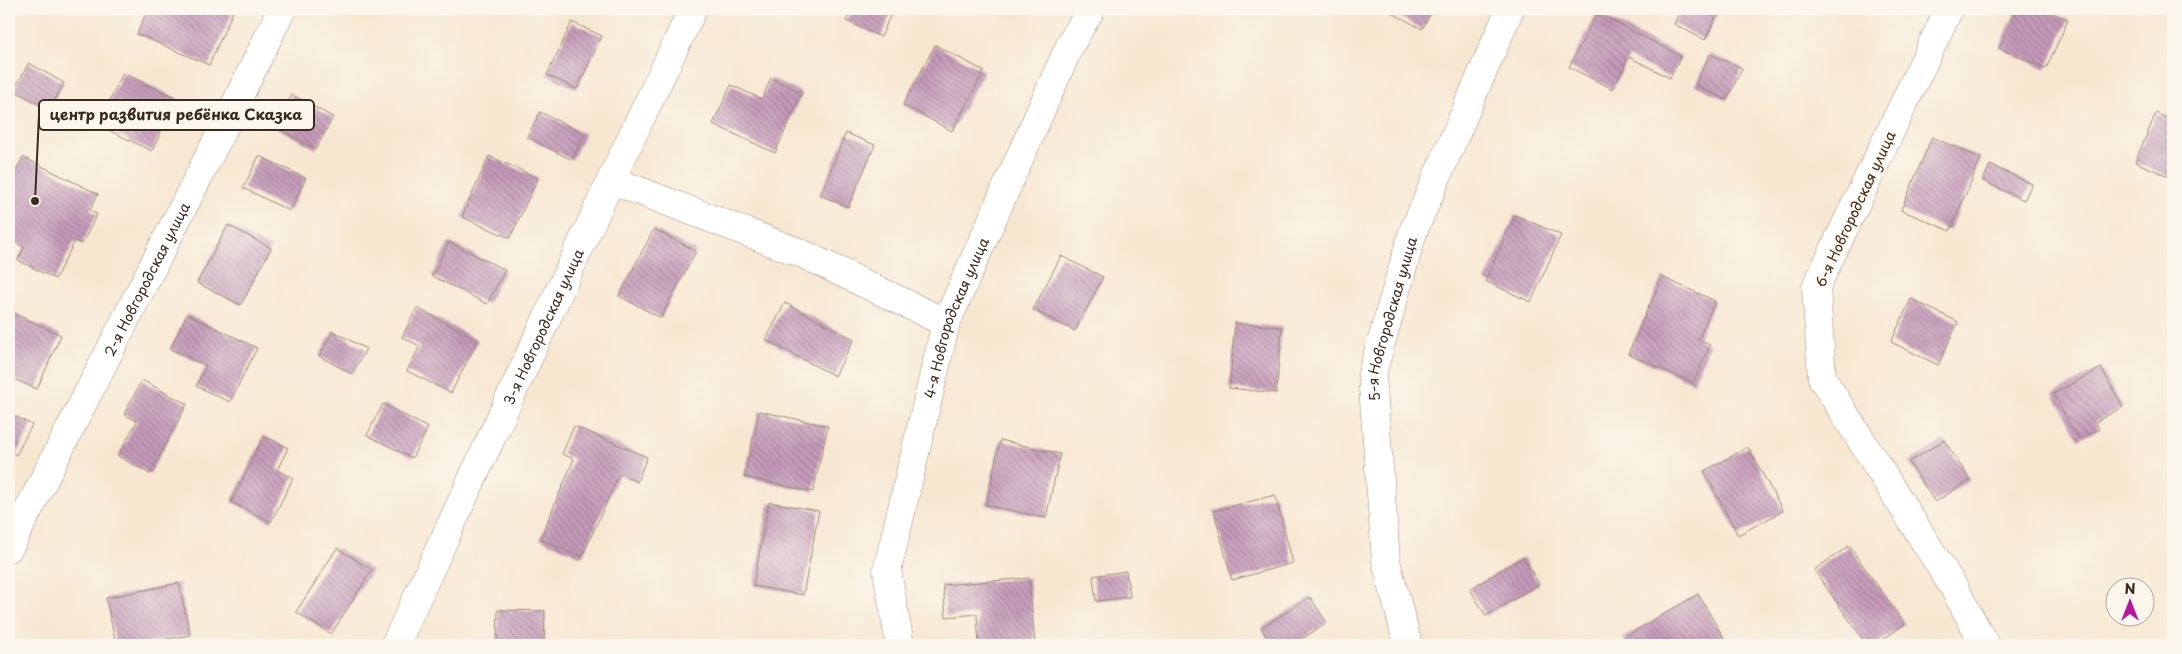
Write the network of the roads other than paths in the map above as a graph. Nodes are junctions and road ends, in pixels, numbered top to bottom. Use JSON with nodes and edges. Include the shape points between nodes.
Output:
{"nodes":[{"id":1,"x":282,"y":9,"type":"edge"},
{"id":2,"x":694,"y":9,"type":"edge"},
{"id":3,"x":1091,"y":9,"type":"edge"},
{"id":4,"x":1510,"y":9,"type":"edge"},
{"id":5,"x":1949,"y":9,"type":"edge"},
{"id":6,"x":612,"y":180,"type":"junction"},
{"id":7,"x":946,"y":323,"type":"junction"},
{"id":8,"x":9,"y":548,"type":"edge"},
{"id":9,"x":396,"y":645,"type":"edge"},
{"id":10,"x":900,"y":645,"type":"edge"},
{"id":11,"x":1408,"y":645,"type":"edge"},
{"id":12,"x":1985,"y":645,"type":"edge"}],
"edges":[{"from":1,"to":8,"type":"street","name":"2-я Новгородская улица"},
{"from":2,"to":6,"type":"street","name":"3-я Новгородская улица"},
{"from":3,"to":7,"type":"street","name":"4-я Новгородская улица","via":[[1070,45]]},
{"from":4,"to":11,"type":"street","name":"5-я Новгородская улица","via":[[1413,232],[1372,374],[1386,561]]},
{"from":5,"to":12,"type":"street","name":"6-я Новгородская улица","via":[[1816,287],[1822,378],[1954,588]]},
{"from":6,"to":7,"type":"street","via":[[803,254]]},
{"from":6,"to":9,"type":"street","name":"3-я Новгородская улица"},
{"from":7,"to":10,"type":"street","name":"4-я Новгородская улица","via":[[887,572]]}]}
